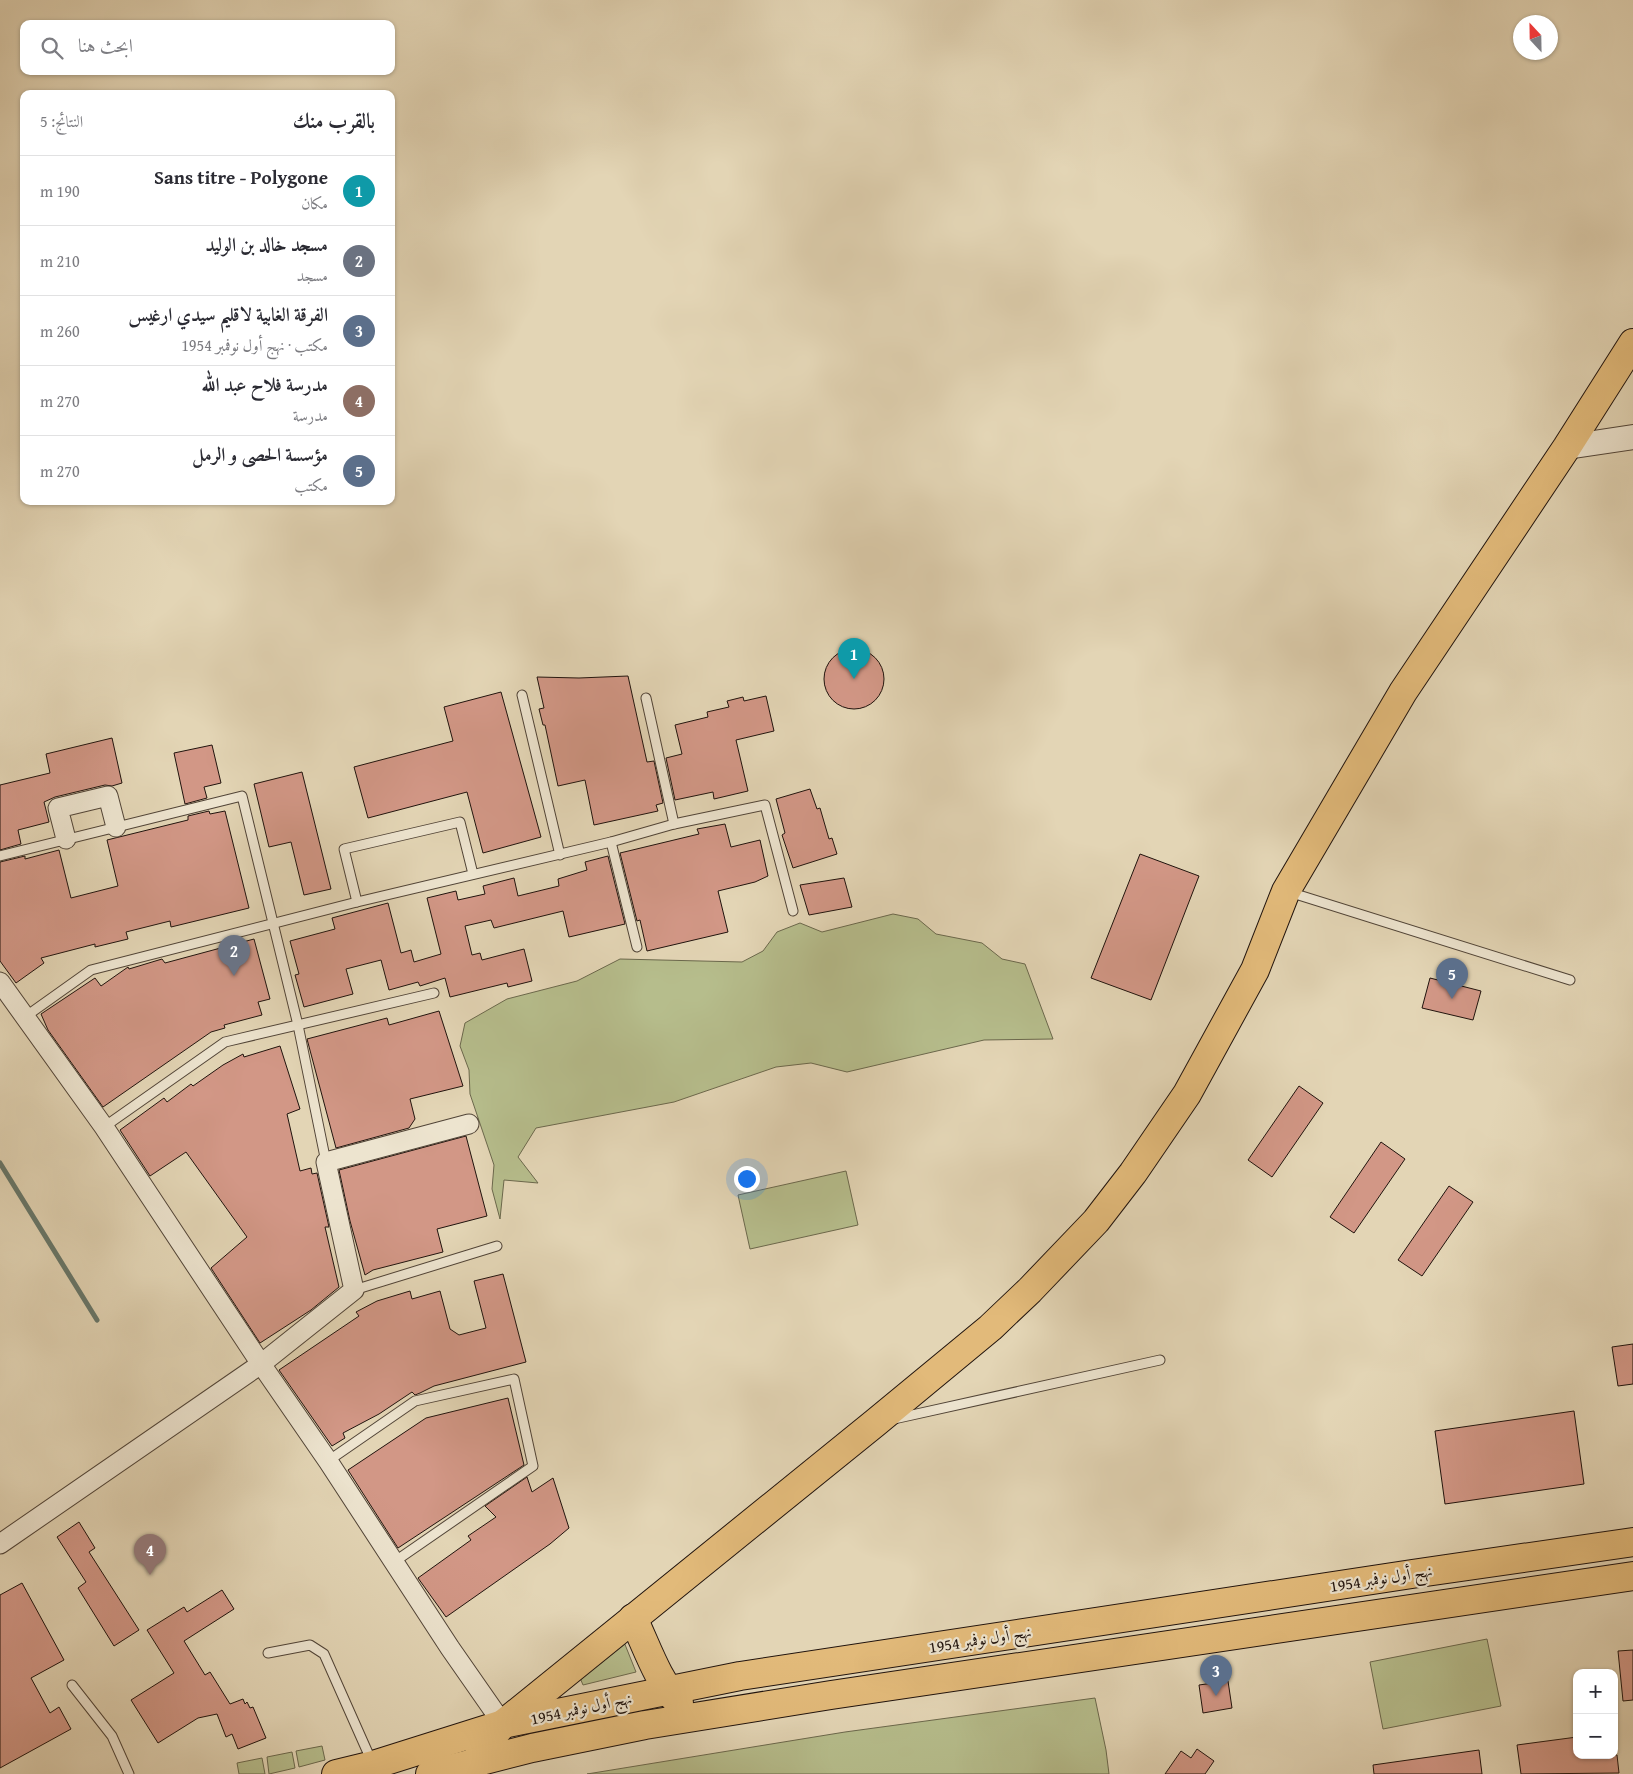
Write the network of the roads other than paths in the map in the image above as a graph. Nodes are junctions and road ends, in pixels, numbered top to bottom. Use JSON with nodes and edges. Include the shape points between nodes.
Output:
{"nodes":[{"id":1,"x":1633,"y":343,"type":"edge"},
{"id":2,"x":1633,"y":437,"type":"edge"},
{"id":3,"x":1567,"y":447,"type":"junction"},
{"id":4,"x":522,"y":695,"type":"dead end"},
{"id":5,"x":646,"y":698,"type":"dead end"},
{"id":6,"x":674,"y":824,"type":"junction"},
{"id":7,"x":116,"y":827,"type":"junction"},
{"id":8,"x":66,"y":839,"type":"junction"},
{"id":9,"x":611,"y":842,"type":"junction"},
{"id":10,"x":560,"y":855,"type":"junction"},
{"id":11,"x":0,"y":856,"type":"edge"},
{"id":12,"x":472,"y":874,"type":"junction"},
{"id":13,"x":1286,"y":891,"type":"junction"},
{"id":14,"x":357,"y":902,"type":"junction"},
{"id":15,"x":793,"y":911,"type":"dead end"},
{"id":16,"x":273,"y":923,"type":"junction"},
{"id":17,"x":637,"y":947,"type":"dead end"},
{"id":18,"x":1570,"y":980,"type":"dead end"},
{"id":19,"x":0,"y":982,"type":"edge"},
{"id":20,"x":434,"y":993,"type":"dead end"},
{"id":21,"x":25,"y":1018,"type":"junction"},
{"id":22,"x":298,"y":1025,"type":"junction"},
{"id":23,"x":469,"y":1124,"type":"dead end"},
{"id":24,"x":104,"y":1127,"type":"junction"},
{"id":25,"x":326,"y":1162,"type":"junction"},
{"id":26,"x":497,"y":1246,"type":"dead end"},
{"id":27,"x":354,"y":1290,"type":"junction"},
{"id":28,"x":1160,"y":1360,"type":"dead end"},
{"id":29,"x":261,"y":1364,"type":"junction"},
{"id":30,"x":875,"y":1423,"type":"junction"},
{"id":31,"x":328,"y":1461,"type":"junction"},
{"id":32,"x":1633,"y":1542,"type":"edge"},
{"id":33,"x":0,"y":1544,"type":"edge"},
{"id":34,"x":394,"y":1562,"type":"junction"},
{"id":35,"x":1633,"y":1576,"type":"edge"},
{"id":36,"x":639,"y":1629,"type":"junction"},
{"id":37,"x":268,"y":1653,"type":"dead end"},
{"id":38,"x":710,"y":1682,"type":"junction"},
{"id":39,"x":72,"y":1685,"type":"dead end"},
{"id":40,"x":669,"y":1690,"type":"junction"},
{"id":41,"x":698,"y":1717,"type":"junction"},
{"id":42,"x":503,"y":1724,"type":"junction"},
{"id":43,"x":476,"y":1761,"type":"junction"},
{"id":44,"x":373,"y":1765,"type":"junction"},
{"id":45,"x":129,"y":1774,"type":"edge"},
{"id":46,"x":336,"y":1774,"type":"edge"},
{"id":47,"x":430,"y":1774,"type":"edge"}],
"edges":[{"from":1,"to":3,"type":"main road"},
{"from":2,"to":3,"type":"street"},
{"from":3,"to":13,"type":"main road","via":[[1403,692]]},
{"from":4,"to":10,"type":"lane"},
{"from":5,"to":6,"type":"lane"},
{"from":6,"to":9,"type":"lane"},
{"from":6,"to":15,"type":"lane","via":[[765,805]]},
{"from":7,"to":8,"type":"lane"},
{"from":7,"to":8,"type":"street","via":[[108,796],[58,808]]},
{"from":7,"to":16,"type":"lane","via":[[242,796]]},
{"from":8,"to":11,"type":"lane"},
{"from":9,"to":10,"type":"lane"},
{"from":9,"to":17,"type":"lane"},
{"from":10,"to":12,"type":"lane"},
{"from":12,"to":14,"type":"lane"},
{"from":12,"to":14,"type":"lane","via":[[460,822],[344,849]]},
{"from":13,"to":18,"type":"lane"},
{"from":13,"to":30,"type":"main road","via":[[1255,970],[1187,1094],[1128,1180],[1096,1221],[1030,1290],[990,1328]]},
{"from":14,"to":16,"type":"lane"},
{"from":16,"to":21,"type":"lane","via":[[91,970]]},
{"from":16,"to":22,"type":"lane"},
{"from":19,"to":21,"type":"street"},
{"from":20,"to":22,"type":"lane"},
{"from":21,"to":24,"type":"street"},
{"from":22,"to":24,"type":"lane","via":[[225,1042]]},
{"from":22,"to":25,"type":"lane"},
{"from":23,"to":25,"type":"street"},
{"from":24,"to":29,"type":"street"},
{"from":25,"to":27,"type":"street"},
{"from":26,"to":27,"type":"lane"},
{"from":27,"to":29,"type":"street"},
{"from":28,"to":30,"type":"lane"},
{"from":29,"to":31,"type":"street"},
{"from":29,"to":33,"type":"street"},
{"from":30,"to":36,"type":"main road"},
{"from":31,"to":34,"type":"street"},
{"from":31,"to":34,"type":"lane","via":[[415,1401],[514,1379],[533,1466]]},
{"from":32,"to":38,"type":"main road","name":"نهج أول نوفمبر 1954"},
{"from":34,"to":42,"type":"street"},
{"from":35,"to":41,"type":"main road","name":"نهج أول نوفمبر 1954","via":[[831,1694]]},
{"from":36,"to":38,"type":"main road","via":[[674,1665]]},
{"from":36,"to":40,"type":"main road","via":[[654,1666]]},
{"from":36,"to":42,"type":"main road"},
{"from":37,"to":44,"type":"lane","via":[[310,1645],[324,1654]]},
{"from":38,"to":40,"type":"main road","name":"نهج أول نوفمبر 1954"},
{"from":39,"to":45,"type":"lane","via":[[112,1736]]},
{"from":40,"to":41,"type":"main road"},
{"from":40,"to":42,"type":"main road","name":"نهج أول نوفمبر 1954"},
{"from":41,"to":43,"type":"main road","name":"نهج أول نوفمبر 1954","via":[[588,1736]]},
{"from":42,"to":43,"type":"main road","via":[[482,1747]]},
{"from":42,"to":44,"type":"main road","name":"نهج أول نوفمبر 1954"},
{"from":43,"to":47,"type":"main road","name":"نهج أول نوفمبر 1954"},
{"from":44,"to":46,"type":"main road","name":"نهج أول نوفمبر 1954"}]}
